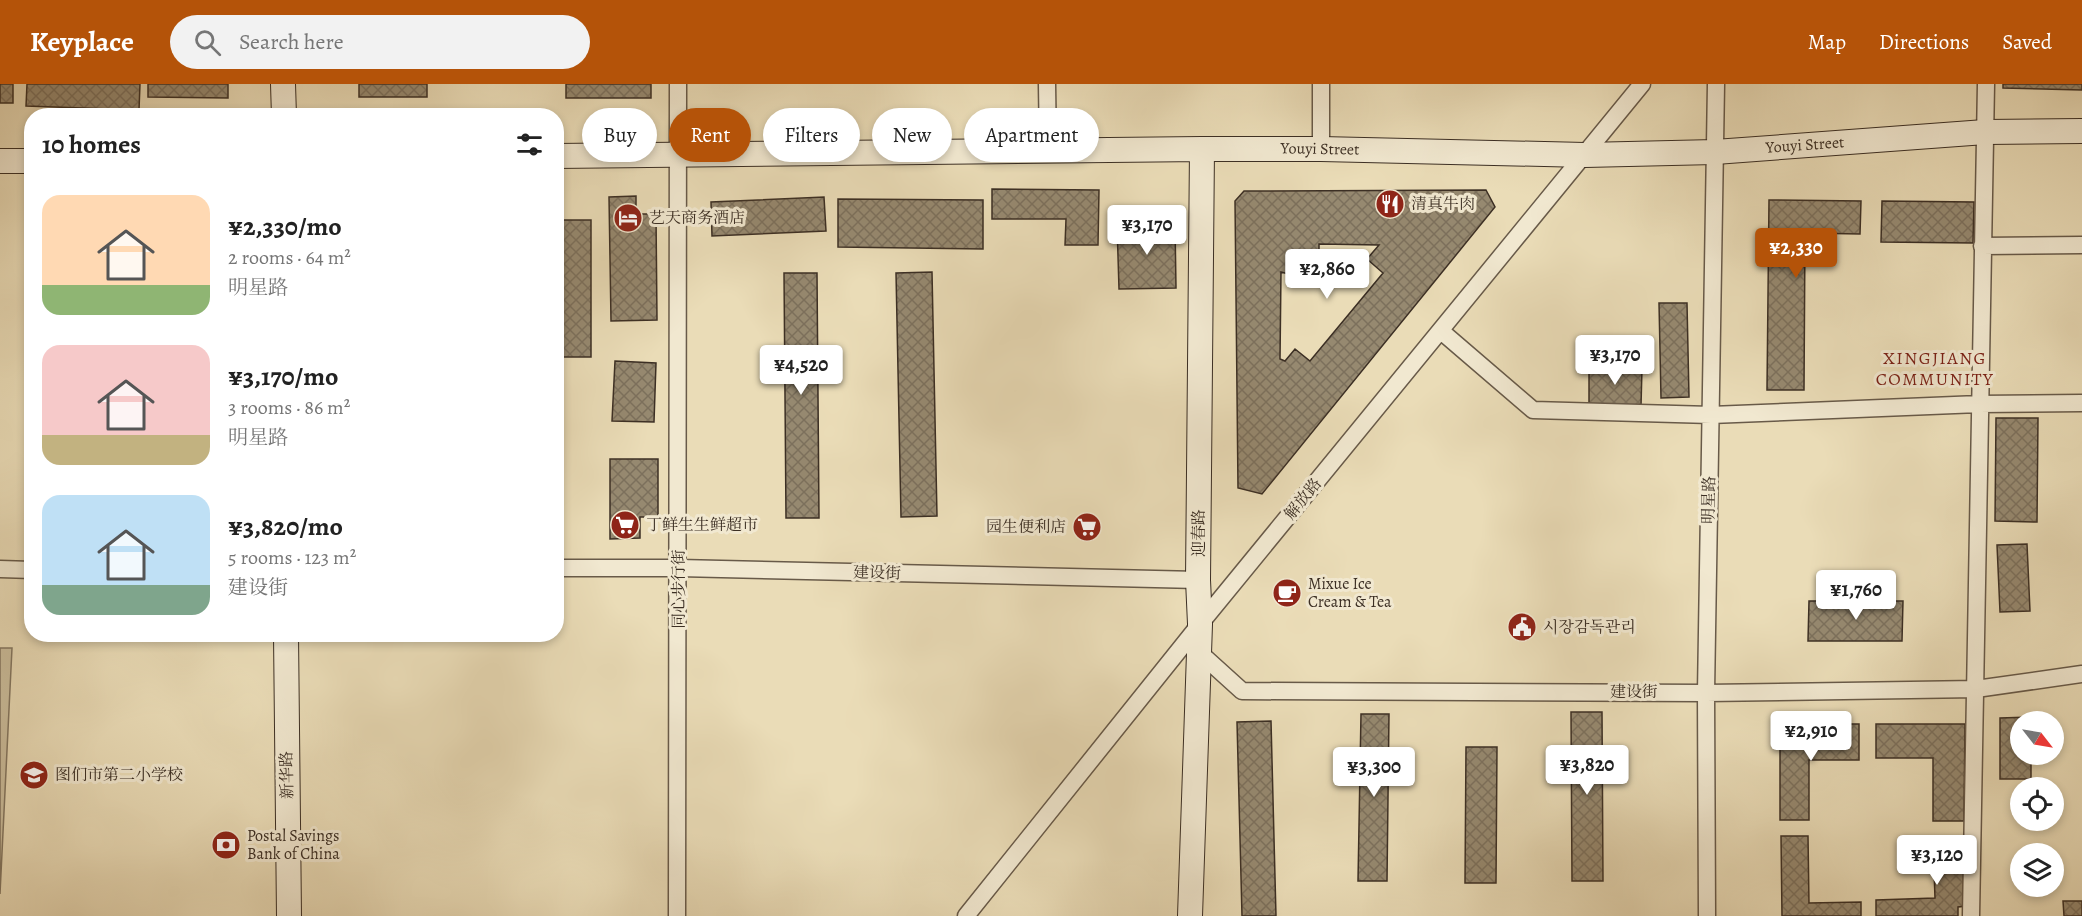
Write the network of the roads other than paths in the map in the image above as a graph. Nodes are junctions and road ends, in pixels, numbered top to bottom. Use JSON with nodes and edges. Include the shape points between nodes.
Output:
{"nodes":[{"id":1,"x":283,"y":84,"type":"edge"},
{"id":2,"x":678,"y":84,"type":"edge"},
{"id":3,"x":1047,"y":84,"type":"edge"},
{"id":4,"x":1321,"y":84,"type":"edge"},
{"id":5,"x":1642,"y":84,"type":"edge"},
{"id":6,"x":1716,"y":84,"type":"edge"},
{"id":7,"x":1986,"y":84,"type":"edge"},
{"id":8,"x":284,"y":108,"type":"edge"},
{"id":9,"x":677,"y":108,"type":"edge"},
{"id":10,"x":1047,"y":108,"type":"edge"},
{"id":11,"x":2082,"y":131,"type":"edge"},
{"id":12,"x":1984,"y":132,"type":"junction"},
{"id":13,"x":1202,"y":149,"type":"junction"},
{"id":14,"x":1321,"y":149,"type":"junction"},
{"id":15,"x":1099,"y":150,"type":"edge"},
{"id":16,"x":964,"y":151,"type":"edge"},
{"id":17,"x":1715,"y":152,"type":"junction"},
{"id":18,"x":751,"y":153,"type":"edge"},
{"id":19,"x":669,"y":154,"type":"edge"},
{"id":20,"x":1585,"y":154,"type":"junction"},
{"id":21,"x":564,"y":156,"type":"edge"},
{"id":22,"x":0,"y":161,"type":"edge"},
{"id":23,"x":24,"y":161,"type":"edge"},
{"id":24,"x":676,"y":162,"type":"edge"},
{"id":25,"x":2082,"y":245,"type":"edge"},
{"id":26,"x":1982,"y":246,"type":"junction"},
{"id":27,"x":1441,"y":331,"type":"junction"},
{"id":28,"x":2082,"y":403,"type":"edge"},
{"id":29,"x":1980,"y":404,"type":"junction"},
{"id":30,"x":1711,"y":415,"type":"junction"},
{"id":31,"x":564,"y":568,"type":"edge"},
{"id":32,"x":679,"y":568,"type":"junction"},
{"id":33,"x":0,"y":569,"type":"edge"},
{"id":34,"x":24,"y":570,"type":"edge"},
{"id":35,"x":1198,"y":580,"type":"junction"},
{"id":36,"x":1200,"y":624,"type":"junction"},
{"id":37,"x":286,"y":642,"type":"edge"},
{"id":38,"x":1200,"y":653,"type":"junction"},
{"id":39,"x":2082,"y":674,"type":"edge"},
{"id":40,"x":1976,"y":689,"type":"junction"},
{"id":41,"x":1706,"y":693,"type":"junction"},
{"id":42,"x":289,"y":916,"type":"edge"},
{"id":43,"x":678,"y":916,"type":"edge"},
{"id":44,"x":966,"y":916,"type":"edge"},
{"id":45,"x":1190,"y":916,"type":"edge"},
{"id":46,"x":1707,"y":916,"type":"edge"},
{"id":47,"x":1971,"y":916,"type":"edge"}],
"edges":[{"from":1,"to":8,"type":"street"},
{"from":2,"to":9,"type":"street","name":"同心步行街"},
{"from":3,"to":10,"type":"street"},
{"from":4,"to":14,"type":"street"},
{"from":5,"to":20,"type":"street","name":"解放路"},
{"from":6,"to":17,"type":"street","name":"明星路"},
{"from":7,"to":12,"type":"street"},
{"from":11,"to":12,"type":"street","name":"Youyi Street"},
{"from":12,"to":17,"type":"street","name":"Youyi Street"},
{"from":12,"to":26,"type":"street"},
{"from":13,"to":14,"type":"street","name":"Youyi Street"},
{"from":13,"to":15,"type":"street","name":"Youyi Street"},
{"from":13,"to":35,"type":"street","name":"迎春路"},
{"from":14,"to":20,"type":"street","name":"Youyi Street"},
{"from":16,"to":18,"type":"street","name":"Youyi Street"},
{"from":17,"to":20,"type":"street","name":"Youyi Street"},
{"from":17,"to":30,"type":"street","name":"明星路"},
{"from":19,"to":21,"type":"street","name":"Youyi Street"},
{"from":20,"to":27,"type":"street","name":"解放路"},
{"from":22,"to":23,"type":"street"},
{"from":24,"to":32,"type":"street","name":"同心步行街"},
{"from":25,"to":26,"type":"street"},
{"from":26,"to":29,"type":"street"},
{"from":27,"to":30,"type":"street","via":[[1533,410]]},
{"from":27,"to":36,"type":"street","name":"解放路"},
{"from":28,"to":29,"type":"street"},
{"from":29,"to":30,"type":"street"},
{"from":29,"to":40,"type":"street"},
{"from":30,"to":41,"type":"street","name":"明星路"},
{"from":31,"to":32,"type":"street","name":"建设街"},
{"from":32,"to":35,"type":"street","name":"建设街"},
{"from":32,"to":43,"type":"street","name":"同心步行街"},
{"from":33,"to":34,"type":"street"},
{"from":35,"to":36,"type":"street","name":"迎春路"},
{"from":36,"to":38,"type":"street","name":"迎春路"},
{"from":36,"to":44,"type":"street","name":"解放路"},
{"from":37,"to":42,"type":"street","name":"新华路"},
{"from":38,"to":41,"type":"street","name":"建设街","via":[[1242,691]]},
{"from":38,"to":45,"type":"street","name":"迎春路"},
{"from":39,"to":40,"type":"street","name":"建设街"},
{"from":40,"to":41,"type":"street","name":"建设街"},
{"from":40,"to":47,"type":"street"},
{"from":41,"to":46,"type":"street","name":"明星路"}]}
